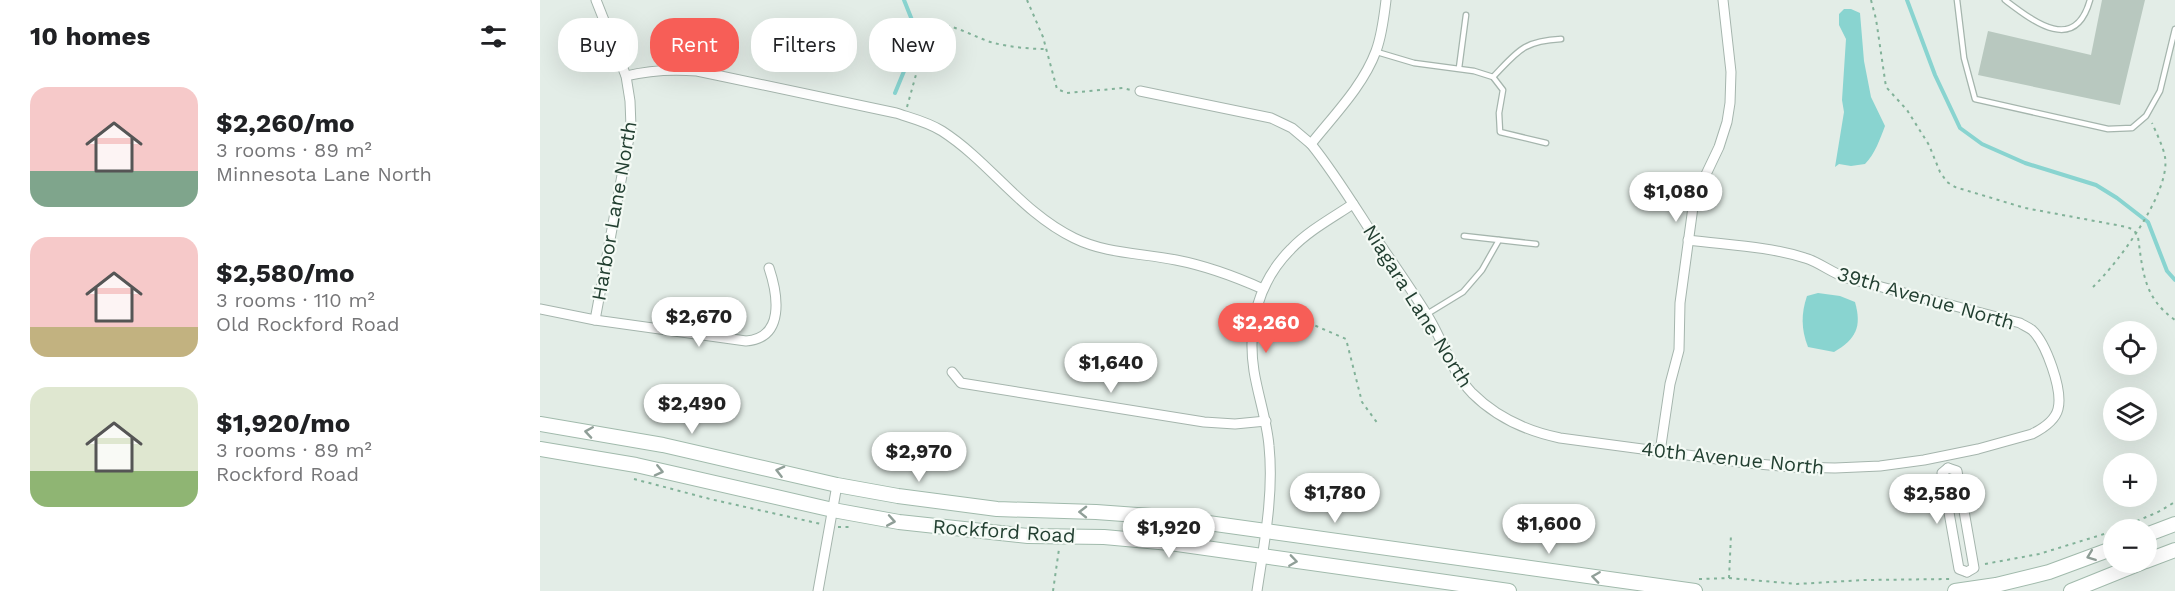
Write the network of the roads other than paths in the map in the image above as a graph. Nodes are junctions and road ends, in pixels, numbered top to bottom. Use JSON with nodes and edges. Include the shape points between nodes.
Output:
{"nodes":[{"id":1,"x":596,"y":0,"type":"edge"},
{"id":2,"x":1386,"y":0,"type":"edge"},
{"id":3,"x":1723,"y":0,"type":"edge"},
{"id":4,"x":1957,"y":0,"type":"edge"},
{"id":5,"x":2005,"y":0,"type":"edge"},
{"id":6,"x":2090,"y":0,"type":"edge"},
{"id":7,"x":1466,"y":15,"type":"dead end"},
{"id":8,"x":2175,"y":29,"type":"edge"},
{"id":9,"x":1561,"y":39,"type":"dead end"},
{"id":10,"x":1376,"y":52,"type":"junction"},
{"id":11,"x":1459,"y":69,"type":"junction"},
{"id":12,"x":626,"y":76,"type":"junction"},
{"id":13,"x":1493,"y":77,"type":"junction"},
{"id":14,"x":1140,"y":91,"type":"road end"},
{"id":15,"x":1546,"y":142,"type":"dead end"},
{"id":16,"x":1311,"y":144,"type":"junction"},
{"id":17,"x":1353,"y":204,"type":"junction"},
{"id":18,"x":1464,"y":236,"type":"dead end"},
{"id":19,"x":1499,"y":240,"type":"junction"},
{"id":20,"x":1688,"y":240,"type":"junction"},
{"id":21,"x":1536,"y":244,"type":"dead end"},
{"id":22,"x":769,"y":268,"type":"dead end"},
{"id":23,"x":1263,"y":289,"type":"junction"},
{"id":24,"x":540,"y":309,"type":"edge"},
{"id":25,"x":1427,"y":315,"type":"junction"},
{"id":26,"x":595,"y":320,"type":"junction"},
{"id":27,"x":2046,"y":354,"type":"joint"},
{"id":28,"x":952,"y":372,"type":"dead end"},
{"id":29,"x":1266,"y":422,"type":"junction"},
{"id":30,"x":540,"y":424,"type":"edge"},
{"id":31,"x":1588,"y":442,"type":"joint"},
{"id":32,"x":540,"y":449,"type":"edge"},
{"id":33,"x":1660,"y":452,"type":"junction"},
{"id":34,"x":1946,"y":456,"type":"junction"},
{"id":35,"x":1948,"y":468,"type":"junction"},
{"id":36,"x":837,"y":485,"type":"junction"},
{"id":37,"x":833,"y":510,"type":"junction"},
{"id":38,"x":2175,"y":524,"type":"edge"},
{"id":39,"x":1266,"y":530,"type":"junction"},
{"id":40,"x":2157,"y":531,"type":"edge"},
{"id":41,"x":2175,"y":550,"type":"edge"},
{"id":42,"x":2103,"y":552,"type":"edge"},
{"id":43,"x":1262,"y":556,"type":"junction"},
{"id":44,"x":2157,"y":557,"type":"edge"},
{"id":45,"x":2117,"y":573,"type":"edge"},
{"id":46,"x":1969,"y":582,"type":"edge"},
{"id":47,"x":1696,"y":585,"type":"edge"},
{"id":48,"x":818,"y":591,"type":"edge"},
{"id":49,"x":1257,"y":591,"type":"edge"},
{"id":50,"x":1509,"y":591,"type":"edge"},
{"id":51,"x":1955,"y":591,"type":"edge"},
{"id":52,"x":2071,"y":591,"type":"edge"}],
"edges":[{"from":1,"to":12,"type":"street","name":"Harbor Lane North"},
{"from":2,"to":10,"type":"street"},
{"from":3,"to":20,"type":"street","via":[[1731,72],[1727,123],[1699,189]]},
{"from":4,"to":8,"type":"lane","via":[[1964,58],[1975,99],[2108,129],[2133,128],[2146,116],[2160,91]]},
{"from":5,"to":6,"type":"lane","via":[[2046,27],[2060,31],[2074,28],[2086,14]]},
{"from":7,"to":11,"type":"lane"},
{"from":9,"to":13,"type":"lane","via":[[1522,47]]},
{"from":10,"to":11,"type":"lane","via":[[1414,63]]},
{"from":10,"to":16,"type":"street"},
{"from":11,"to":13,"type":"lane"},
{"from":12,"to":23,"type":"street","via":[[650,70],[697,70],[905,116],[942,131],[1035,213],[1075,239],[1119,252],[1206,266]]},
{"from":12,"to":26,"type":"street","name":"Harbor Lane North","via":[[631,127]]},
{"from":13,"to":15,"type":"lane","via":[[1503,90],[1500,132]]},
{"from":14,"to":16,"type":"street","name":"Niagara Lane North","via":[[1271,118],[1292,128]]},
{"from":16,"to":17,"type":"street","name":"Niagara Lane North"},
{"from":17,"to":23,"type":"street","via":[[1291,249]]},
{"from":17,"to":25,"type":"street","name":"Niagara Lane North"},
{"from":18,"to":19,"type":"lane"},
{"from":19,"to":21,"type":"lane"},
{"from":19,"to":25,"type":"lane","via":[[1482,270],[1463,292]]},
{"from":20,"to":27,"type":"street","name":"39th Avenue North","via":[[1808,258],[1847,278],[2020,323],[2032,330]]},
{"from":20,"to":33,"type":"street","via":[[1679,350]]},
{"from":22,"to":26,"type":"street","via":[[775,287],[775,320],[756,340]]},
{"from":23,"to":29,"type":"street","via":[[1253,319],[1252,346]]},
{"from":24,"to":26,"type":"street"},
{"from":25,"to":31,"type":"street","name":"Niagara Lane North","via":[[1456,372],[1491,409],[1535,433]]},
{"from":27,"to":34,"type":"street","name":"40th Avenue North","via":[[2059,395],[2058,410],[2051,420],[2032,434]]},
{"from":28,"to":29,"type":"street","via":[[962,383],[1181,418],[1235,424]]},
{"from":29,"to":39,"type":"street","via":[[1270,481]]},
{"from":36,"to":30,"type":"main road","name":"Rockford Road","one_way":true,"via":[[663,445]]},
{"from":31,"to":33,"type":"street","name":"40th Avenue North"},
{"from":32,"to":37,"type":"main road","name":"Rockford Road","one_way":true,"via":[[636,465]]},
{"from":33,"to":34,"type":"street","name":"40th Avenue North","via":[[1791,467],[1835,468]]},
{"from":34,"to":35,"type":"street"},
{"from":35,"to":46,"type":"street","via":[[1942,473],[1959,569]]},
{"from":35,"to":46,"type":"street","via":[[1957,471],[1974,568]]},
{"from":36,"to":37,"type":"street"},
{"from":39,"to":36,"type":"main road","name":"Rockford Road","one_way":true,"via":[[1165,517],[986,508]]},
{"from":37,"to":43,"type":"main road","name":"Rockford Road","one_way":true,"via":[[961,531],[1104,537]]},
{"from":37,"to":48,"type":"street"},
{"from":38,"to":40,"type":"main road"},
{"from":39,"to":43,"type":"street"},
{"from":47,"to":39,"type":"main road","name":"Rockford Road","one_way":true},
{"from":41,"to":44,"type":"main road"},
{"from":42,"to":46,"type":"main road","one_way":true,"via":[[2049,572],[1996,585]]},
{"from":43,"to":49,"type":"street"},
{"from":43,"to":50,"type":"main road","name":"Rockford Road","one_way":true},
{"from":45,"to":52,"type":"main road"},
{"from":46,"to":51,"type":"main road"}]}
